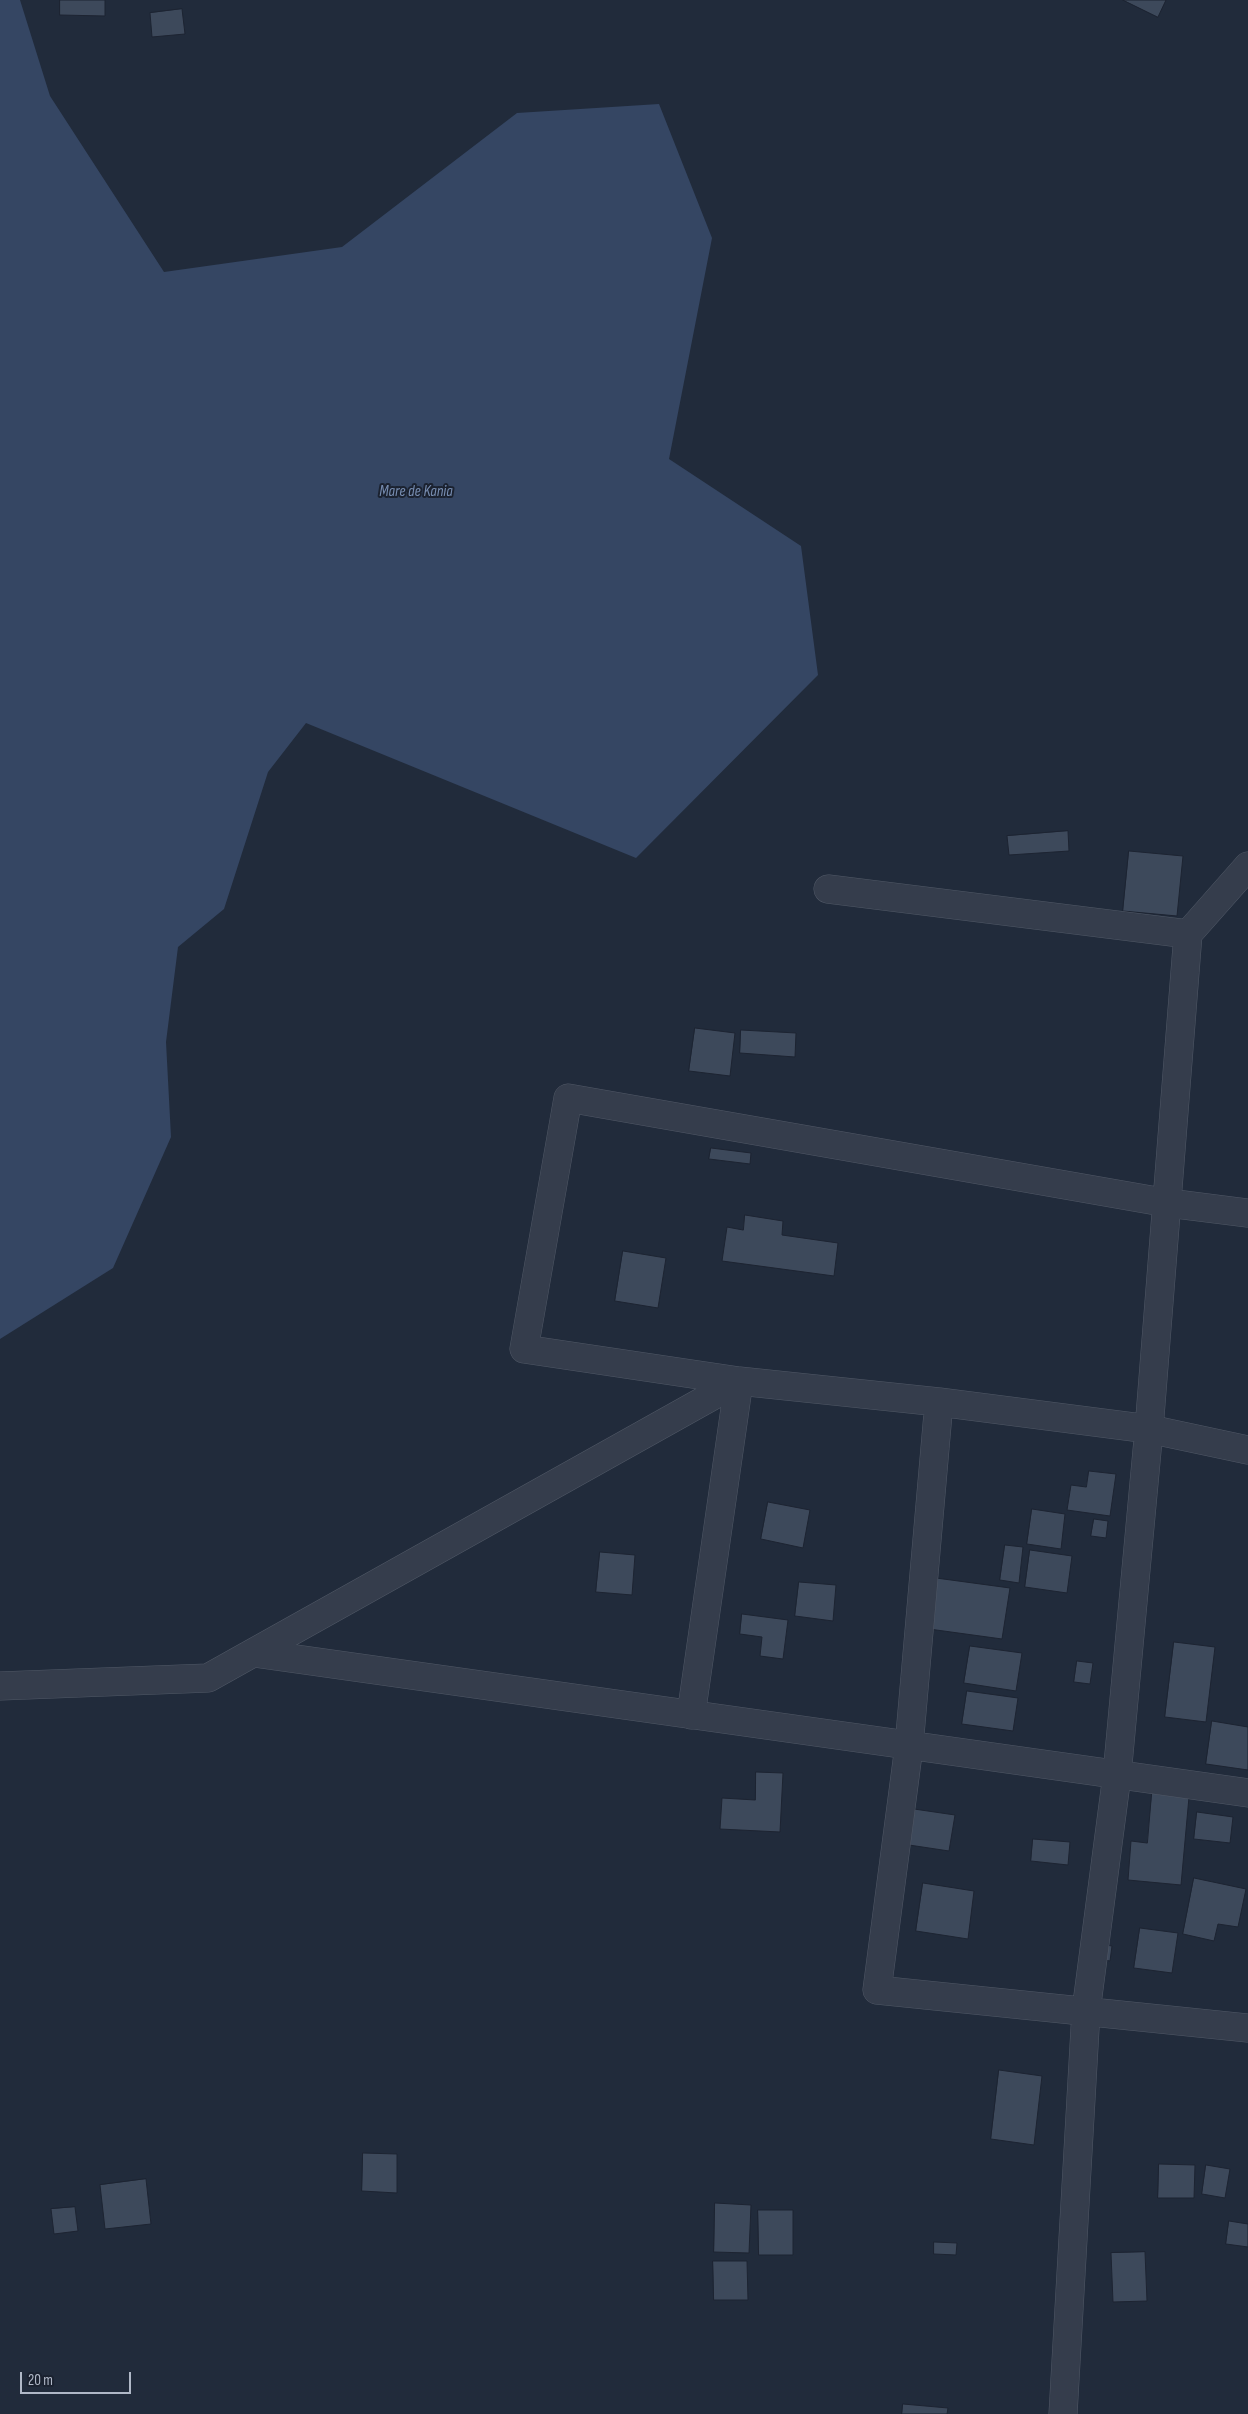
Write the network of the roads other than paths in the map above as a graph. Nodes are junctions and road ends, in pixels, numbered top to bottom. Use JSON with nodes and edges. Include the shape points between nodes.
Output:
{"nodes":[{"id":1,"x":1248,"y":866,"type":"edge"},
{"id":2,"x":828,"y":889,"type":"dead end"},
{"id":3,"x":1188,"y":934,"type":"junction"},
{"id":4,"x":1168,"y":1203,"type":"junction"},
{"id":5,"x":1248,"y":1213,"type":"edge"},
{"id":6,"x":739,"y":1381,"type":"junction"},
{"id":7,"x":939,"y":1402,"type":"junction"},
{"id":8,"x":1149,"y":1429,"type":"junction"},
{"id":9,"x":1248,"y":1450,"type":"edge"},
{"id":10,"x":254,"y":1654,"type":"junction"},
{"id":11,"x":0,"y":1686,"type":"edge"},
{"id":12,"x":691,"y":1715,"type":"junction"},
{"id":13,"x":909,"y":1746,"type":"junction"},
{"id":14,"x":1117,"y":1775,"type":"junction"},
{"id":15,"x":1248,"y":1793,"type":"edge"},
{"id":16,"x":1086,"y":2011,"type":"junction"},
{"id":17,"x":1248,"y":2028,"type":"edge"},
{"id":18,"x":1063,"y":2414,"type":"edge"}],
"edges":[{"from":1,"to":3,"type":"street"},
{"from":2,"to":3,"type":"street"},
{"from":3,"to":4,"type":"street"},
{"from":4,"to":5,"type":"street"},
{"from":4,"to":6,"type":"street","via":[[568,1098],[524,1349]]},
{"from":4,"to":8,"type":"street"},
{"from":6,"to":7,"type":"street"},
{"from":6,"to":10,"type":"street"},
{"from":6,"to":12,"type":"street"},
{"from":7,"to":8,"type":"street"},
{"from":7,"to":13,"type":"street"},
{"from":8,"to":9,"type":"street"},
{"from":8,"to":14,"type":"street"},
{"from":10,"to":11,"type":"street","via":[[208,1678]]},
{"from":10,"to":12,"type":"street"},
{"from":12,"to":13,"type":"street"},
{"from":13,"to":14,"type":"street"},
{"from":13,"to":16,"type":"street","via":[[877,1990]]},
{"from":14,"to":15,"type":"street"},
{"from":14,"to":16,"type":"street"},
{"from":16,"to":17,"type":"street"},
{"from":16,"to":18,"type":"street"}]}
